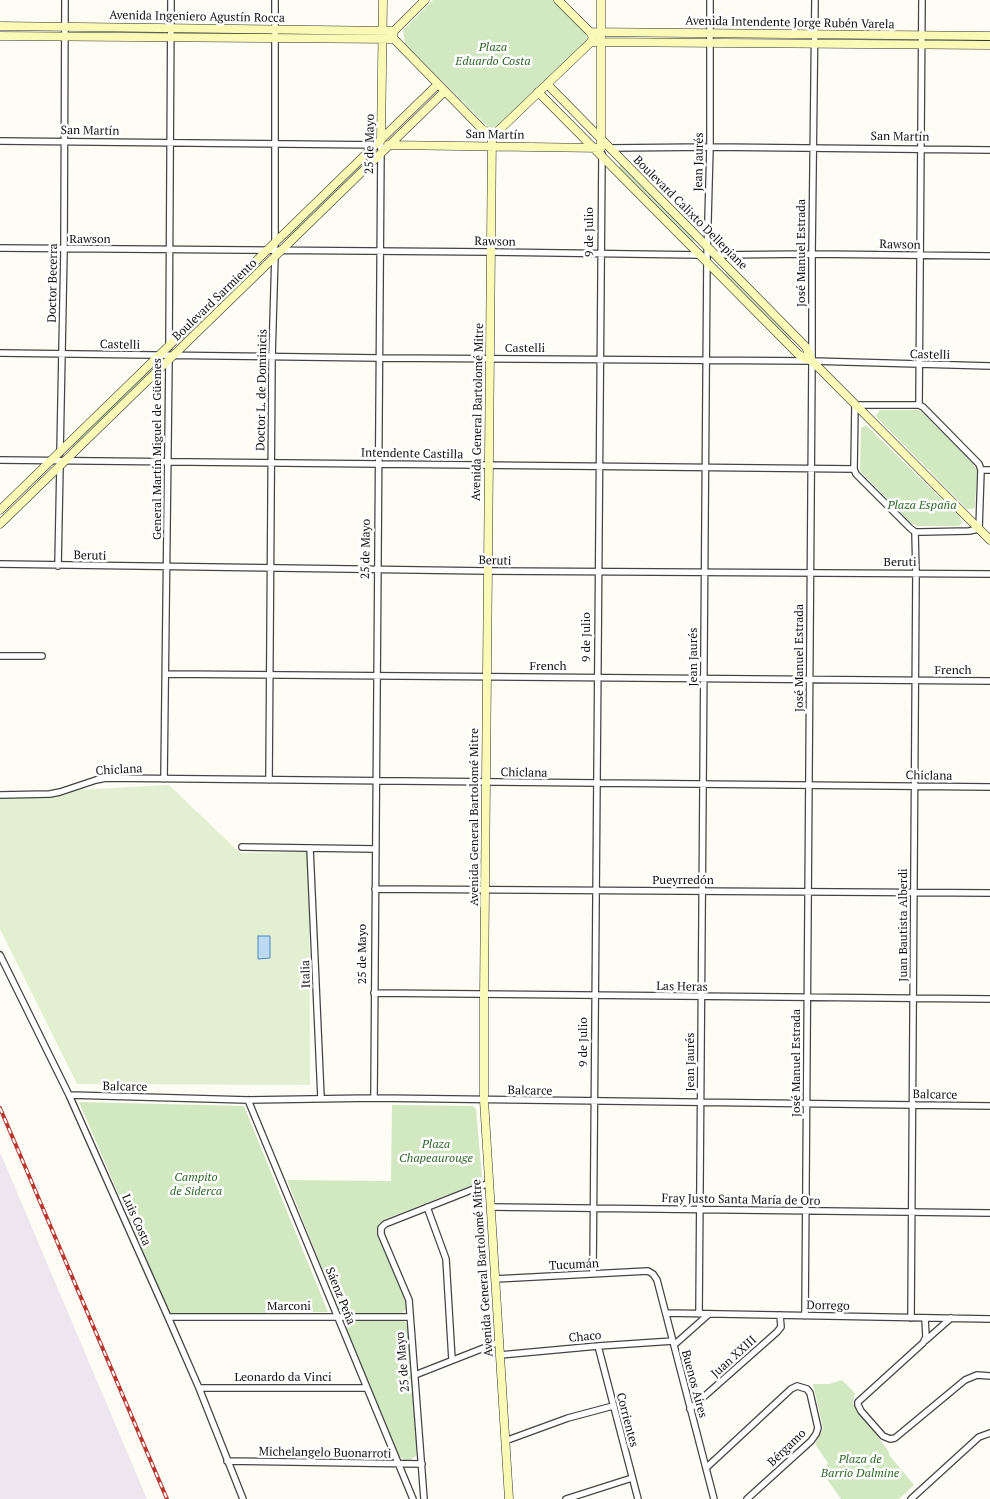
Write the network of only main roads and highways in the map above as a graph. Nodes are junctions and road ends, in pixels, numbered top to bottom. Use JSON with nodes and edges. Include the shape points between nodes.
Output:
{"nodes":[{"id":1,"x":383,"y":0,"type":"edge"},
{"id":2,"x":425,"y":0,"type":"edge"},
{"id":3,"x":558,"y":0,"type":"edge"},
{"id":4,"x":601,"y":0,"type":"edge"},
{"id":5,"x":0,"y":26,"type":"edge"},
{"id":6,"x":383,"y":30,"type":"junction"},
{"id":7,"x":394,"y":30,"type":"junction"},
{"id":8,"x":590,"y":32,"type":"junction"},
{"id":9,"x":601,"y":32,"type":"junction"},
{"id":10,"x":0,"y":36,"type":"edge"},
{"id":11,"x":990,"y":36,"type":"edge"},
{"id":12,"x":383,"y":39,"type":"junction"},
{"id":13,"x":394,"y":39,"type":"junction"},
{"id":14,"x":591,"y":42,"type":"junction"},
{"id":15,"x":601,"y":42,"type":"junction"},
{"id":16,"x":990,"y":45,"type":"edge"},
{"id":17,"x":438,"y":84,"type":"junction"},
{"id":18,"x":546,"y":84,"type":"junction"},
{"id":19,"x":445,"y":91,"type":"junction"},
{"id":20,"x":538,"y":92,"type":"junction"},
{"id":21,"x":492,"y":135,"type":"junction"},
{"id":22,"x":390,"y":145,"type":"junction"},
{"id":23,"x":379,"y":146,"type":"junction"},
{"id":24,"x":492,"y":146,"type":"junction"},
{"id":25,"x":601,"y":146,"type":"junction"},
{"id":26,"x":274,"y":250,"type":"junction"},
{"id":27,"x":812,"y":361,"type":"junction"},
{"id":28,"x":0,"y":510,"type":"edge"},
{"id":29,"x":0,"y":524,"type":"edge"},
{"id":30,"x":990,"y":540,"type":"edge"},
{"id":31,"x":509,"y":1499,"type":"edge"}],
"edges":[{"from":1,"to":6,"type":"main road","name":"25 de Mayo"},
{"from":2,"to":7,"type":"main road"},
{"from":3,"to":8,"type":"main road"},
{"from":4,"to":9,"type":"main road"},
{"from":5,"to":6,"type":"main road","name":"Avenida Ingeniero Agustín Rocca"},
{"from":6,"to":7,"type":"main road","name":"Avenida Ingeniero Agustín Rocca"},
{"from":6,"to":12,"type":"main road","name":"25 de Mayo"},
{"from":7,"to":13,"type":"main road"},
{"from":8,"to":9,"type":"main road","name":"Avenida Intendente Jorge Rubén Varela"},
{"from":8,"to":14,"type":"main road"},
{"from":9,"to":11,"type":"main road","name":"Avenida Intendente Jorge Rubén Varela"},
{"from":9,"to":15,"type":"main road"},
{"from":10,"to":12,"type":"main road","name":"Avenida Ingeniero Agustín Rocca"},
{"from":12,"to":13,"type":"main road","name":"Avenida Ingeniero Agustín Rocca"},
{"from":12,"to":23,"type":"main road","name":"25 de Mayo"},
{"from":13,"to":17,"type":"main road"},
{"from":14,"to":15,"type":"main road","name":"Avenida Intendente Jorge Rubén Varela"},
{"from":14,"to":18,"type":"main road"},
{"from":15,"to":16,"type":"main road","name":"Avenida Intendente Jorge Rubén Varela"},
{"from":15,"to":25,"type":"main road"},
{"from":17,"to":19,"type":"main road"},
{"from":17,"to":23,"type":"main road","name":"Boulevard Sarmiento"},
{"from":18,"to":20,"type":"main road"},
{"from":18,"to":25,"type":"main road","name":"Boulevard Calixto Dellepiane"},
{"from":19,"to":21,"type":"main road"},
{"from":19,"to":22,"type":"main road"},
{"from":20,"to":21,"type":"main road"},
{"from":20,"to":25,"type":"main road","name":"Boulevard Calixto Dellepiane"},
{"from":21,"to":24,"type":"main road","name":"Avenida General Bartolomé Mitre"},
{"from":22,"to":23,"type":"main road","name":"San Martín"},
{"from":22,"to":24,"type":"main road","name":"San Martín"},
{"from":23,"to":26,"type":"main road","name":"Boulevard Sarmiento"},
{"from":24,"to":25,"type":"main road","name":"San Martín"},
{"from":24,"to":31,"type":"main road","name":"Avenida General Bartolomé Mitre","via":[[484,1100]]},
{"from":25,"to":27,"type":"main road","name":"Boulevard Calixto Dellepiane","via":[[806,347]]},
{"from":25,"to":27,"type":"main road","name":"Boulevard Calixto Dellepiane","via":[[602,157],[799,355]]},
{"from":26,"to":28,"type":"main road","name":"Boulevard Sarmiento","via":[[169,345]]},
{"from":26,"to":29,"type":"main road","name":"Boulevard Sarmiento"},
{"from":27,"to":30,"type":"main road","name":"Boulevard Calixto Dellepiane"}]}
